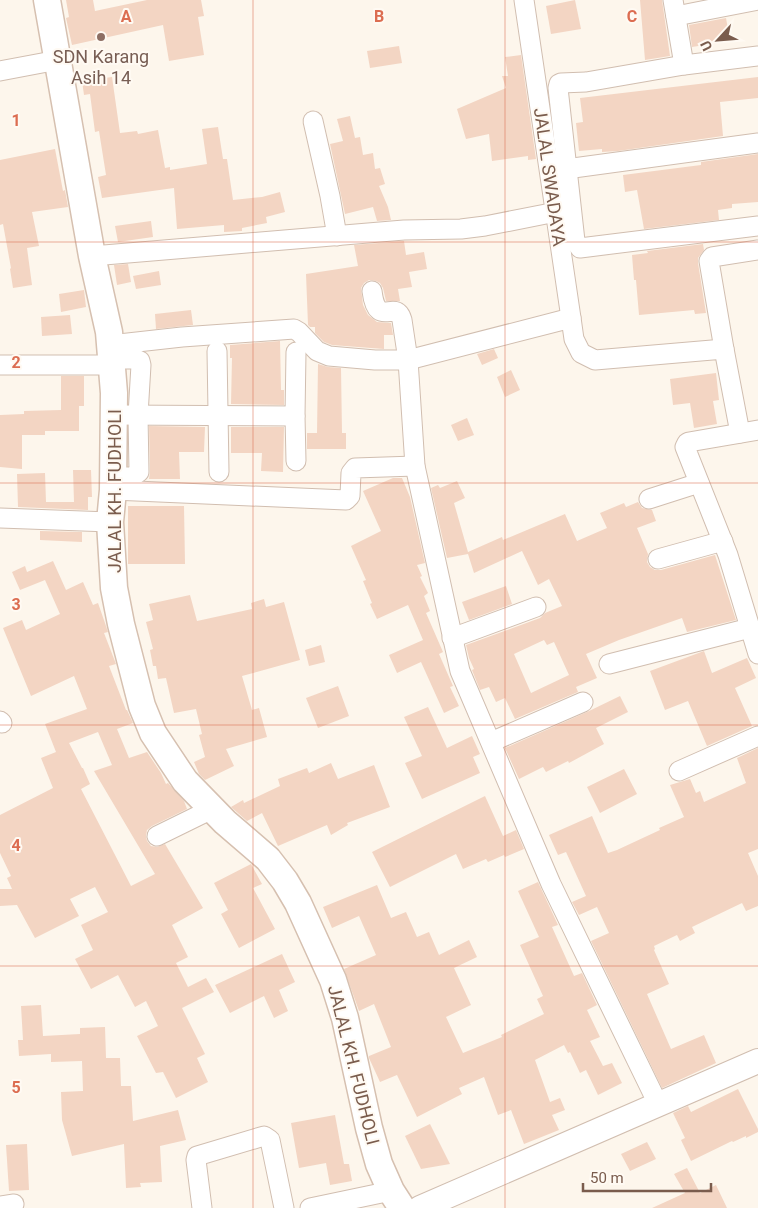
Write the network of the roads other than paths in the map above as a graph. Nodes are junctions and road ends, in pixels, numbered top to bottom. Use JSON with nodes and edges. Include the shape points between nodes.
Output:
{"nodes":[{"id":1,"x":47,"y":0,"type":"edge"},
{"id":2,"x":524,"y":0,"type":"edge"},
{"id":3,"x":758,"y":0,"type":"edge"},
{"id":4,"x":675,"y":8,"type":"edge"},
{"id":5,"x":758,"y":56,"type":"edge"},
{"id":6,"x":58,"y":60,"type":"junction"},
{"id":7,"x":684,"y":65,"type":"junction"},
{"id":8,"x":0,"y":71,"type":"edge"},
{"id":9,"x":313,"y":122,"type":"dead end"},
{"id":10,"x":758,"y":143,"type":"edge"},
{"id":11,"x":566,"y":169,"type":"junction"},
{"id":12,"x":556,"y":212,"type":"junction"},
{"id":13,"x":758,"y":226,"type":"edge"},
{"id":14,"x":337,"y":236,"type":"junction"},
{"id":15,"x":758,"y":250,"type":"edge"},
{"id":16,"x":92,"y":256,"type":"junction"},
{"id":17,"x":372,"y":291,"type":"dead end"},
{"id":18,"x":571,"y":318,"type":"junction"},
{"id":19,"x":724,"y":349,"type":"junction"},
{"id":20,"x":216,"y":351,"type":"dead end"},
{"id":21,"x":296,"y":352,"type":"dead end"},
{"id":22,"x":112,"y":356,"type":"junction"},
{"id":23,"x":408,"y":360,"type":"junction"},
{"id":24,"x":0,"y":365,"type":"edge"},
{"id":25,"x":126,"y":415,"type":"junction"},
{"id":26,"x":217,"y":415,"type":"junction"},
{"id":27,"x":295,"y":416,"type":"junction"},
{"id":28,"x":749,"y":432,"type":"edge"},
{"id":29,"x":296,"y":461,"type":"dead end"},
{"id":30,"x":415,"y":466,"type":"junction"},
{"id":31,"x":219,"y":472,"type":"dead end"},
{"id":32,"x":113,"y":483,"type":"junction"},
{"id":33,"x":699,"y":483,"type":"junction"},
{"id":34,"x":649,"y":499,"type":"dead end"},
{"id":35,"x":0,"y":518,"type":"edge"},
{"id":36,"x":110,"y":522,"type":"junction"},
{"id":37,"x":722,"y":541,"type":"junction"},
{"id":38,"x":658,"y":559,"type":"dead end"},
{"id":39,"x":536,"y":606,"type":"dead end"},
{"id":40,"x":750,"y":628,"type":"junction"},
{"id":41,"x":452,"y":638,"type":"junction"},
{"id":42,"x":758,"y":654,"type":"edge"},
{"id":43,"x":609,"y":664,"type":"dead end"},
{"id":44,"x":583,"y":702,"type":"dead end"},
{"id":45,"x":758,"y":736,"type":"edge"},
{"id":46,"x":491,"y":742,"type":"junction"},
{"id":47,"x":679,"y":771,"type":"dead end"},
{"id":48,"x":212,"y":809,"type":"junction"},
{"id":49,"x":157,"y":836,"type":"dead end"},
{"id":50,"x":758,"y":1061,"type":"edge"},
{"id":51,"x":658,"y":1104,"type":"junction"},
{"id":52,"x":396,"y":1199,"type":"edge"},
{"id":53,"x":202,"y":1208,"type":"edge"},
{"id":54,"x":284,"y":1208,"type":"edge"},
{"id":55,"x":310,"y":1208,"type":"edge"},
{"id":56,"x":420,"y":1208,"type":"edge"}],
"edges":[{"from":1,"to":6,"type":"main road","name":"JALAL KH. FUDHOLI"},
{"from":2,"to":12,"type":"street","name":"JALAL SWADAYA"},
{"from":3,"to":4,"type":"street"},
{"from":4,"to":7,"type":"street"},
{"from":5,"to":7,"type":"street"},
{"from":6,"to":8,"type":"street"},
{"from":6,"to":16,"type":"main road","name":"JALAL KH. FUDHOLI"},
{"from":7,"to":11,"type":"street","via":[[558,84]]},
{"from":9,"to":14,"type":"street"},
{"from":10,"to":11,"type":"street"},
{"from":11,"to":13,"type":"street","via":[[575,241],[580,248]]},
{"from":12,"to":14,"type":"street","via":[[461,229]]},
{"from":12,"to":18,"type":"street","name":"JALAL SWADAYA"},
{"from":14,"to":16,"type":"street"},
{"from":15,"to":19,"type":"street","via":[[709,261]]},
{"from":16,"to":22,"type":"main road","name":"JALAL KH. FUDHOLI"},
{"from":17,"to":23,"type":"street","via":[[378,310],[400,314]]},
{"from":18,"to":19,"type":"street","name":"JALAL SWADAYA","via":[[574,339],[581,353],[595,360]]},
{"from":18,"to":23,"type":"street"},
{"from":19,"to":28,"type":"street"},
{"from":20,"to":26,"type":"street"},
{"from":21,"to":27,"type":"street"},
{"from":22,"to":23,"type":"street","via":[[182,337],[294,329],[318,351],[329,356]]},
{"from":22,"to":24,"type":"street"},
{"from":22,"to":25,"type":"main road","name":"JALAL KH. FUDHOLI"},
{"from":23,"to":30,"type":"street"},
{"from":25,"to":26,"type":"street"},
{"from":25,"to":32,"type":"main road","name":"JALAL KH. FUDHOLI"},
{"from":26,"to":27,"type":"street"},
{"from":26,"to":31,"type":"street"},
{"from":27,"to":29,"type":"street"},
{"from":28,"to":33,"type":"street","via":[[687,443],[686,449]]},
{"from":30,"to":32,"type":"street","via":[[355,468],[351,473],[350,496],[346,500]]},
{"from":30,"to":41,"type":"street"},
{"from":32,"to":36,"type":"main road","name":"JALAL KH. FUDHOLI"},
{"from":33,"to":34,"type":"street"},
{"from":33,"to":37,"type":"street"},
{"from":35,"to":36,"type":"street"},
{"from":36,"to":48,"type":"main road","name":"JALAL KH. FUDHOLI","via":[[114,588],[142,706],[165,754]]},
{"from":37,"to":38,"type":"street"},
{"from":37,"to":40,"type":"street"},
{"from":39,"to":41,"type":"street"},
{"from":40,"to":42,"type":"street"},
{"from":40,"to":43,"type":"street"},
{"from":41,"to":46,"type":"street","via":[[460,671]]},
{"from":44,"to":46,"type":"street"},
{"from":45,"to":47,"type":"street"},
{"from":46,"to":51,"type":"street","via":[[551,884]]},
{"from":48,"to":49,"type":"street"},
{"from":48,"to":52,"type":"main road","name":"JALAL KH. FUDHOLI","via":[[268,859],[285,881],[314,934],[345,1018],[380,1164]]},
{"from":50,"to":51,"type":"street"},
{"from":51,"to":56,"type":"street"},
{"from":52,"to":55,"type":"street"},
{"from":53,"to":54,"type":"street","via":[[197,1156],[264,1136],[270,1140]]}]}
